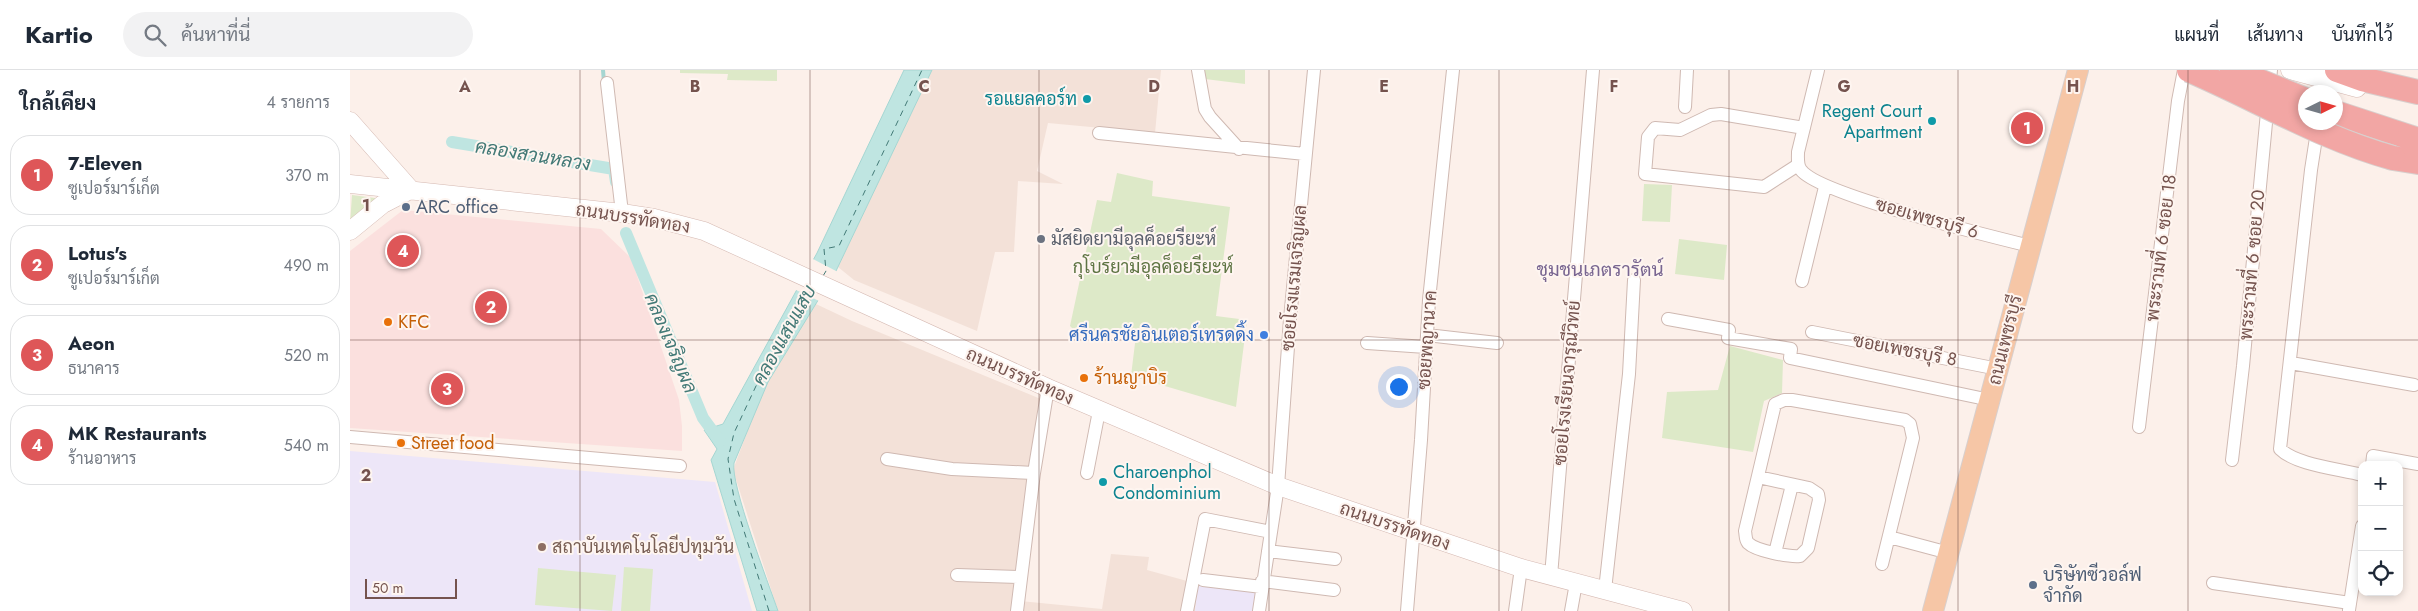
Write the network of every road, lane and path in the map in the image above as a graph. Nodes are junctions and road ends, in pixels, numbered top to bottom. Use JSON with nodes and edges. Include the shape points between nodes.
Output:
{"nodes":[{"id":1,"x":1198,"y":70,"type":"edge"},
{"id":2,"x":1314,"y":70,"type":"edge"},
{"id":3,"x":1453,"y":70,"type":"edge"},
{"id":4,"x":1593,"y":70,"type":"edge"},
{"id":5,"x":1687,"y":70,"type":"edge"},
{"id":6,"x":1818,"y":70,"type":"edge"},
{"id":7,"x":2078,"y":70,"type":"edge"},
{"id":8,"x":2184,"y":70,"type":"edge"},
{"id":9,"x":2189,"y":70,"type":"edge"},
{"id":10,"x":2232,"y":70,"type":"edge"},
{"id":11,"x":2271,"y":70,"type":"edge"},
{"id":12,"x":2290,"y":70,"type":"edge"},
{"id":13,"x":2330,"y":81,"type":"edge"},
{"id":14,"x":607,"y":83,"type":"dead end"},
{"id":15,"x":2418,"y":92,"type":"edge"},
{"id":16,"x":2298,"y":97,"type":"edge"},
{"id":17,"x":2418,"y":103,"type":"edge"},
{"id":18,"x":1685,"y":107,"type":"dead end"},
{"id":19,"x":2343,"y":116,"type":"edge"},
{"id":20,"x":350,"y":121,"type":"edge"},
{"id":21,"x":1804,"y":128,"type":"junction"},
{"id":22,"x":2343,"y":128,"type":"edge"},
{"id":23,"x":2318,"y":130,"type":"edge"},
{"id":24,"x":1099,"y":133,"type":"dead end"},
{"id":25,"x":2414,"y":144,"type":"edge"},
{"id":26,"x":1239,"y":148,"type":"junction"},
{"id":27,"x":1305,"y":154,"type":"junction"},
{"id":28,"x":2418,"y":162,"type":"edge"},
{"id":29,"x":1798,"y":165,"type":"junction"},
{"id":30,"x":350,"y":184,"type":"edge"},
{"id":31,"x":1825,"y":187,"type":"junction"},
{"id":32,"x":411,"y":190,"type":"junction"},
{"id":33,"x":622,"y":214,"type":"junction"},
{"id":34,"x":350,"y":231,"type":"edge"},
{"id":35,"x":2030,"y":246,"type":"junction"},
{"id":36,"x":1634,"y":280,"type":"dead end"},
{"id":37,"x":1802,"y":281,"type":"dead end"},
{"id":38,"x":1668,"y":319,"type":"dead end"},
{"id":39,"x":1812,"y":332,"type":"dead end"},
{"id":40,"x":1427,"y":341,"type":"junction"},
{"id":41,"x":1367,"y":343,"type":"dead end"},
{"id":42,"x":1497,"y":343,"type":"dead end"},
{"id":43,"x":2291,"y":363,"type":"junction"},
{"id":44,"x":1998,"y":369,"type":"junction"},
{"id":45,"x":2414,"y":385,"type":"dead end"},
{"id":46,"x":1048,"y":388,"type":"junction"},
{"id":47,"x":1990,"y":400,"type":"junction"},
{"id":48,"x":1099,"y":411,"type":"junction"},
{"id":49,"x":2139,"y":427,"type":"dead end"},
{"id":50,"x":350,"y":438,"type":"edge"},
{"id":51,"x":887,"y":459,"type":"dead end"},
{"id":52,"x":2232,"y":460,"type":"dead end"},
{"id":53,"x":2372,"y":461,"type":"edge"},
{"id":54,"x":2401,"y":461,"type":"edge"},
{"id":55,"x":2403,"y":461,"type":"edge"},
{"id":56,"x":2418,"y":464,"type":"edge"},
{"id":57,"x":680,"y":466,"type":"dead end"},
{"id":58,"x":1034,"y":472,"type":"junction"},
{"id":59,"x":1087,"y":473,"type":"dead end"},
{"id":60,"x":2358,"y":473,"type":"edge"},
{"id":61,"x":1758,"y":477,"type":"junction"},
{"id":62,"x":1792,"y":484,"type":"junction"},
{"id":63,"x":1278,"y":486,"type":"junction"},
{"id":64,"x":1271,"y":532,"type":"junction"},
{"id":65,"x":1413,"y":533,"type":"junction"},
{"id":66,"x":1889,"y":537,"type":"junction"},
{"id":67,"x":1268,"y":551,"type":"junction"},
{"id":68,"x":2358,"y":551,"type":"edge"},
{"id":69,"x":1775,"y":553,"type":"junction"},
{"id":70,"x":1949,"y":553,"type":"junction"},
{"id":71,"x":1335,"y":559,"type":"dead end"},
{"id":72,"x":1882,"y":564,"type":"dead end"},
{"id":73,"x":1521,"y":568,"type":"junction"},
{"id":74,"x":957,"y":574,"type":"dead end"},
{"id":75,"x":1551,"y":576,"type":"junction"},
{"id":76,"x":1020,"y":577,"type":"junction"},
{"id":77,"x":1203,"y":580,"type":"dead end"},
{"id":78,"x":1576,"y":583,"type":"junction"},
{"id":79,"x":2213,"y":583,"type":"dead end"},
{"id":80,"x":1262,"y":584,"type":"junction"},
{"id":81,"x":1334,"y":590,"type":"dead end"},
{"id":82,"x":1605,"y":590,"type":"junction"},
{"id":83,"x":2349,"y":607,"type":"edge"},
{"id":84,"x":1411,"y":610,"type":"edge"},
{"id":85,"x":1017,"y":611,"type":"edge"},
{"id":86,"x":1187,"y":611,"type":"edge"},
{"id":87,"x":1258,"y":611,"type":"edge"},
{"id":88,"x":1515,"y":611,"type":"edge"},
{"id":89,"x":1571,"y":611,"type":"edge"},
{"id":90,"x":1683,"y":611,"type":"edge"},
{"id":91,"x":1933,"y":611,"type":"edge"}],
"edges":[{"from":1,"to":26,"type":"street","via":[[1205,109]]},
{"from":2,"to":27,"type":"street","name":"ซอยโรงแรมเจริญผล"},
{"from":3,"to":40,"type":"street","name":"ซอยพญานาค"},
{"from":4,"to":75,"type":"street","name":"ซอยโรงเรียนจารุณีวิทย์"},
{"from":5,"to":18,"type":"street"},
{"from":6,"to":21,"type":"street"},
{"from":7,"to":35,"type":"main road","name":"ถนนเพชรบุรี"},
{"from":8,"to":49,"type":"street","name":"พระรามที่ 6 ซอย 18"},
{"from":9,"to":28,"type":"highway","bridge":true,"via":[[2360,148]]},
{"from":10,"to":16,"type":"highway","bridge":true},
{"from":11,"to":52,"type":"street","name":"พระรามที่ 6 ซอย 20"},
{"from":12,"to":13,"type":"main road"},
{"from":13,"to":15,"type":"highway","via":[[2362,78]]},
{"from":13,"to":17,"type":"main road"},
{"from":14,"to":33,"type":"street"},
{"from":19,"to":25,"type":"highway"},
{"from":20,"to":32,"type":"main road"},
{"from":21,"to":29,"type":"street"},
{"from":21,"to":29,"type":"street","via":[[1721,114],[1711,115],[1680,130],[1655,128],[1648,137],[1645,174],[1764,187]]},
{"from":22,"to":25,"type":"street"},
{"from":23,"to":43,"type":"street"},
{"from":24,"to":26,"type":"street"},
{"from":26,"to":27,"type":"street"},
{"from":27,"to":63,"type":"street","name":"ซอยโรงแรมเจริญผล","via":[[1281,416]]},
{"from":29,"to":31,"type":"street","name":"ซอยเพชรบุรี 6"},
{"from":30,"to":32,"type":"main road","name":"ถนนบรรทัดทอง"},
{"from":31,"to":35,"type":"street","name":"ซอยเพชรบุรี 6","via":[[1920,218]]},
{"from":31,"to":37,"type":"street"},
{"from":32,"to":33,"type":"main road","name":"ถนนบรรทัดทอง"},
{"from":32,"to":34,"type":"main road","via":[[383,204]]},
{"from":33,"to":46,"type":"main road","name":"ถนนบรรทัดทอง","via":[[704,230]]},
{"from":35,"to":44,"type":"main road","name":"ถนนเพชรบุรี"},
{"from":36,"to":82,"type":"street","via":[[1628,384]]},
{"from":38,"to":47,"type":"street","via":[[1729,330],[1728,338],[1791,349],[1790,358]]},
{"from":39,"to":44,"type":"street","name":"ซอยเพชรบุรี 8"},
{"from":40,"to":41,"type":"street"},
{"from":40,"to":42,"type":"street"},
{"from":40,"to":65,"type":"street","name":"ซอยพญานาค"},
{"from":43,"to":45,"type":"street"},
{"from":43,"to":60,"type":"street","via":[[2280,449],[2302,460]]},
{"from":44,"to":47,"type":"main road","name":"ถนนเพชรบุรี"},
{"from":46,"to":48,"type":"main road","name":"ถนนบรรทัดทอง"},
{"from":46,"to":58,"type":"street"},
{"from":47,"to":70,"type":"main road","name":"ถนนเพชรบุรี"},
{"from":48,"to":59,"type":"street"},
{"from":48,"to":63,"type":"main road","name":"ถนนบรรทัดทอง"},
{"from":50,"to":57,"type":"street"},
{"from":51,"to":58,"type":"street","via":[[952,469]]},
{"from":53,"to":54,"type":"street","via":[[2373,456]]},
{"from":55,"to":56,"type":"street"},
{"from":58,"to":76,"type":"street"},
{"from":61,"to":62,"type":"street"},
{"from":61,"to":66,"type":"street","via":[[1772,409],[1780,401],[1792,400],[1905,420],[1910,424],[1913,438]]},
{"from":61,"to":69,"type":"street","via":[[1745,531],[1746,539],[1756,548]]},
{"from":62,"to":69,"type":"street"},
{"from":62,"to":69,"type":"street","via":[[1818,494],[1808,548],[1800,556]]},
{"from":63,"to":64,"type":"street","name":"ซอยโรงแรมเจริญผล"},
{"from":63,"to":65,"type":"main road","name":"ถนนบรรทัดทอง"},
{"from":64,"to":67,"type":"street","name":"ซอยโรงแรมเจริญผล"},
{"from":64,"to":86,"type":"street","via":[[1205,519]]},
{"from":65,"to":73,"type":"main road","name":"ถนนบรรทัดทอง"},
{"from":65,"to":84,"type":"street","name":"ซอยพญานาค"},
{"from":66,"to":70,"type":"street"},
{"from":66,"to":72,"type":"street"},
{"from":67,"to":71,"type":"street"},
{"from":67,"to":80,"type":"street","name":"ซอยโรงแรมเจริญผล"},
{"from":68,"to":83,"type":"street"},
{"from":70,"to":91,"type":"main road","name":"ถนนเพชรบุรี"},
{"from":73,"to":75,"type":"main road","name":"ถนนบรรทัดทอง"},
{"from":73,"to":88,"type":"street"},
{"from":74,"to":76,"type":"street"},
{"from":75,"to":78,"type":"main road","name":"ถนนบรรทัดทอง"},
{"from":76,"to":85,"type":"street"},
{"from":77,"to":80,"type":"street"},
{"from":78,"to":82,"type":"main road","name":"ถนนบรรทัดทอง"},
{"from":78,"to":89,"type":"street"},
{"from":79,"to":83,"type":"street"},
{"from":80,"to":81,"type":"street"},
{"from":80,"to":87,"type":"street","name":"ซอยโรงแรมเจริญผล"},
{"from":82,"to":90,"type":"main road","name":"ถนนบรรทัดทอง"}]}
